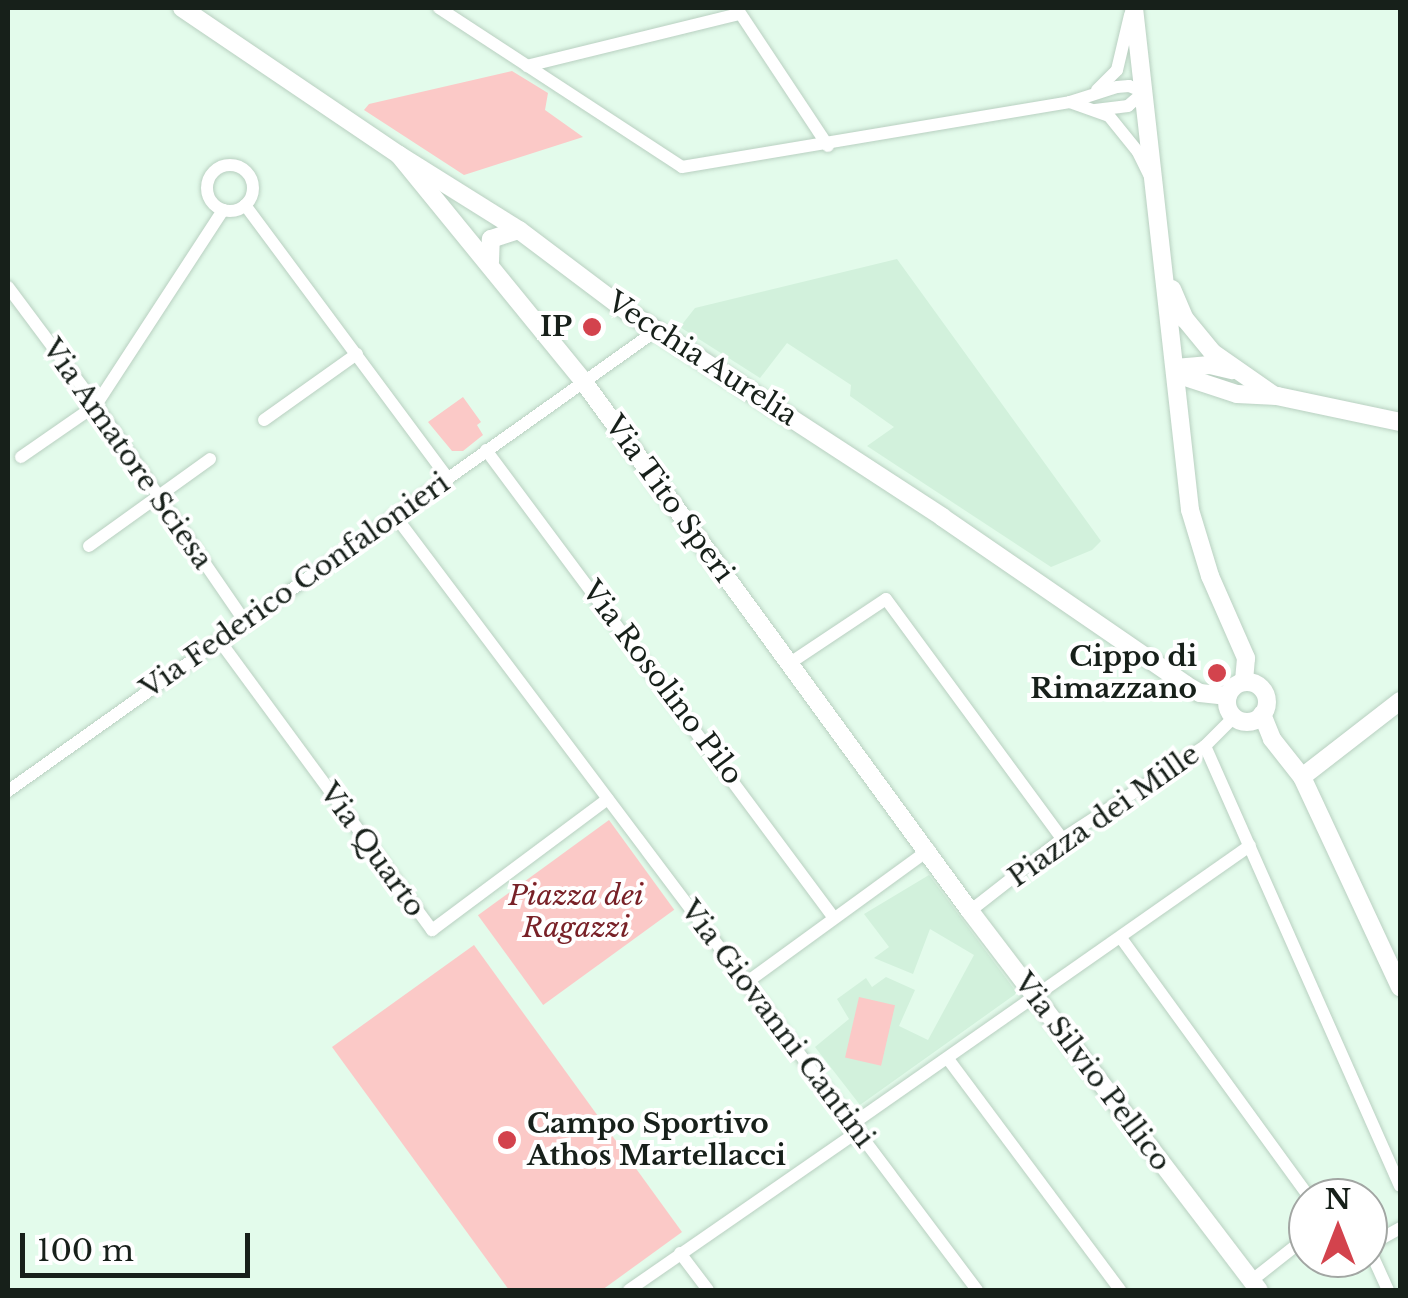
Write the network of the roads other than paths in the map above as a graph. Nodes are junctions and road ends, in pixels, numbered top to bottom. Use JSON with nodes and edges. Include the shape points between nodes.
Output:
{"nodes":[{"id":1,"x":182,"y":8,"type":"edge"},
{"id":2,"x":439,"y":8,"type":"edge"},
{"id":3,"x":1133,"y":8,"type":"edge"},
{"id":4,"x":738,"y":11,"type":"edge"},
{"id":5,"x":527,"y":66,"type":"junction"},
{"id":6,"x":1144,"y":92,"type":"junction"},
{"id":7,"x":1093,"y":93,"type":"junction"},
{"id":8,"x":1070,"y":102,"type":"junction"},
{"id":9,"x":1095,"y":110,"type":"junction"},
{"id":10,"x":828,"y":146,"type":"junction"},
{"id":11,"x":398,"y":155,"type":"junction"},
{"id":12,"x":1155,"y":186,"type":"junction"},
{"id":13,"x":245,"y":205,"type":"junction"},
{"id":14,"x":223,"y":210,"type":"junction"},
{"id":15,"x":519,"y":230,"type":"junction"},
{"id":16,"x":490,"y":264,"type":"junction"},
{"id":17,"x":1164,"y":273,"type":"junction"},
{"id":18,"x":8,"y":288,"type":"edge"},
{"id":19,"x":658,"y":330,"type":"junction"},
{"id":20,"x":357,"y":354,"type":"junction"},
{"id":21,"x":1232,"y":370,"type":"junction"},
{"id":22,"x":1175,"y":371,"type":"junction"},
{"id":23,"x":583,"y":381,"type":"junction"},
{"id":24,"x":1277,"y":396,"type":"junction"},
{"id":25,"x":96,"y":404,"type":"junction"},
{"id":26,"x":264,"y":420,"type":"dead end"},
{"id":27,"x":1400,"y":422,"type":"edge"},
{"id":28,"x":486,"y":450,"type":"junction"},
{"id":29,"x":21,"y":456,"type":"dead end"},
{"id":30,"x":210,"y":459,"type":"dead end"},
{"id":31,"x":448,"y":478,"type":"junction"},
{"id":32,"x":160,"y":496,"type":"junction"},
{"id":33,"x":396,"y":517,"type":"junction"},
{"id":34,"x":89,"y":546,"type":"dead end"},
{"id":35,"x":245,"y":622,"type":"junction"},
{"id":36,"x":219,"y":640,"type":"junction"},
{"id":37,"x":790,"y":663,"type":"junction"},
{"id":38,"x":1244,"y":682,"type":"junction"},
{"id":39,"x":1228,"y":696,"type":"junction"},
{"id":40,"x":1400,"y":702,"type":"edge"},
{"id":41,"x":1262,"y":714,"type":"junction"},
{"id":42,"x":1234,"y":717,"type":"junction"},
{"id":43,"x":1205,"y":746,"type":"junction"},
{"id":44,"x":1302,"y":778,"type":"junction"},
{"id":45,"x":8,"y":791,"type":"edge"},
{"id":46,"x":608,"y":798,"type":"junction"},
{"id":47,"x":1062,"y":839,"type":"junction"},
{"id":48,"x":1250,"y":846,"type":"junction"},
{"id":49,"x":929,"y":850,"type":"junction"},
{"id":50,"x":970,"y":911,"type":"junction"},
{"id":51,"x":834,"y":918,"type":"junction"},
{"id":52,"x":1122,"y":938,"type":"junction"},
{"id":53,"x":746,"y":982,"type":"junction"},
{"id":54,"x":1400,"y":987,"type":"edge"},
{"id":55,"x":1036,"y":998,"type":"junction"},
{"id":56,"x":948,"y":1059,"type":"junction"},
{"id":57,"x":854,"y":1129,"type":"junction"},
{"id":58,"x":1296,"y":1178,"type":"edge"},
{"id":59,"x":1400,"y":1186,"type":"edge"},
{"id":60,"x":680,"y":1254,"type":"junction"},
{"id":61,"x":1288,"y":1255,"type":"edge"},
{"id":62,"x":1255,"y":1286,"type":"edge"},
{"id":63,"x":629,"y":1290,"type":"edge"},
{"id":64,"x":708,"y":1290,"type":"edge"},
{"id":65,"x":977,"y":1290,"type":"edge"},
{"id":66,"x":1120,"y":1290,"type":"edge"}],
"edges":[{"from":1,"to":11,"type":"main road","name":"Vecchia Aurelia"},
{"from":2,"to":5,"type":"street"},
{"from":3,"to":6,"type":"main road"},
{"from":3,"to":7,"type":"street","via":[[1117,70]]},
{"from":4,"to":5,"type":"street"},
{"from":4,"to":10,"type":"street"},
{"from":5,"to":10,"type":"street","via":[[682,168]]},
{"from":6,"to":7,"type":"street","via":[[1129,86]]},
{"from":6,"to":9,"type":"street","via":[[1128,106]]},
{"from":6,"to":12,"type":"main road"},
{"from":7,"to":8,"type":"street"},
{"from":8,"to":9,"type":"street"},
{"from":8,"to":10,"type":"street"},
{"from":9,"to":12,"type":"street","via":[[1122,130]]},
{"from":11,"to":15,"type":"main road","name":"Vecchia Aurelia"},
{"from":11,"to":16,"type":"main road","name":"Via Tito Speri"},
{"from":12,"to":17,"type":"main road"},
{"from":13,"to":14,"type":"street"},
{"from":13,"to":14,"type":"street","via":[[253,192],[250,177],[224,165],[206,187]]},
{"from":13,"to":20,"type":"street"},
{"from":14,"to":25,"type":"street"},
{"from":15,"to":16,"type":"main road","via":[[490,239]]},
{"from":15,"to":19,"type":"main road","name":"Vecchia Aurelia"},
{"from":16,"to":23,"type":"main road","name":"Via Tito Speri"},
{"from":17,"to":21,"type":"main road","via":[[1185,319]]},
{"from":17,"to":22,"type":"main road"},
{"from":18,"to":25,"type":"street","name":"Via Amatore Sciesa"},
{"from":19,"to":23,"type":"street","name":"Via Federico Confalonieri"},
{"from":19,"to":39,"type":"main road","name":"Vecchia Aurelia","via":[[1186,686]]},
{"from":20,"to":26,"type":"street"},
{"from":20,"to":31,"type":"street"},
{"from":21,"to":22,"type":"main road","via":[[1210,365]]},
{"from":21,"to":24,"type":"main road"},
{"from":22,"to":24,"type":"main road","via":[[1237,394]]},
{"from":22,"to":38,"type":"main road","via":[[1197,542],[1246,658]]},
{"from":23,"to":28,"type":"street","name":"Via Federico Confalonieri"},
{"from":23,"to":37,"type":"main road","name":"Via Tito Speri"},
{"from":24,"to":27,"type":"main road"},
{"from":25,"to":29,"type":"street"},
{"from":25,"to":32,"type":"street","name":"Via Amatore Sciesa"},
{"from":28,"to":31,"type":"street","name":"Via Federico Confalonieri"},
{"from":28,"to":51,"type":"street","name":"Via Rosolino Pilo"},
{"from":30,"to":32,"type":"street"},
{"from":31,"to":33,"type":"street","name":"Via Federico Confalonieri"},
{"from":32,"to":34,"type":"street"},
{"from":32,"to":35,"type":"street","name":"Via Amatore Sciesa"},
{"from":33,"to":35,"type":"street","name":"Via Federico Confalonieri"},
{"from":33,"to":46,"type":"street","name":"Via Giovanni Cantini"},
{"from":35,"to":36,"type":"street","name":"Via Federico Confalonieri"},
{"from":36,"to":45,"type":"street","name":"Via Federico Confalonieri"},
{"from":36,"to":46,"type":"street","name":"Via Quarto","via":[[432,930]]},
{"from":37,"to":47,"type":"street","via":[[886,599]]},
{"from":37,"to":49,"type":"main road","name":"Via Tito Speri"},
{"from":38,"to":39,"type":"main road"},
{"from":38,"to":41,"type":"main road","via":[[1264,692]]},
{"from":39,"to":42,"type":"main road"},
{"from":40,"to":44,"type":"main road"},
{"from":41,"to":42,"type":"main road","via":[[1249,721]]},
{"from":41,"to":44,"type":"main road"},
{"from":42,"to":43,"type":"street","name":"Piazza dei Mille"},
{"from":43,"to":47,"type":"street","name":"Piazza dei Mille"},
{"from":43,"to":48,"type":"street"},
{"from":44,"to":54,"type":"main road"},
{"from":46,"to":53,"type":"street","name":"Via Giovanni Cantini"},
{"from":47,"to":50,"type":"street","name":"Piazza dei Mille"},
{"from":48,"to":52,"type":"street"},
{"from":48,"to":59,"type":"street"},
{"from":49,"to":50,"type":"main road","name":"Via Silvio Pellico"},
{"from":49,"to":51,"type":"street"},
{"from":50,"to":55,"type":"main road","name":"Via Silvio Pellico"},
{"from":51,"to":53,"type":"street"},
{"from":52,"to":55,"type":"street"},
{"from":52,"to":58,"type":"street"},
{"from":53,"to":57,"type":"street","name":"Via Giovanni Cantini"},
{"from":55,"to":56,"type":"street"},
{"from":55,"to":62,"type":"main road","name":"Via Silvio Pellico"},
{"from":56,"to":57,"type":"street"},
{"from":56,"to":66,"type":"street"},
{"from":57,"to":60,"type":"street"},
{"from":57,"to":65,"type":"street","name":"Via Giovanni Cantini"},
{"from":60,"to":63,"type":"street"},
{"from":60,"to":64,"type":"street"},
{"from":61,"to":62,"type":"street"}]}
